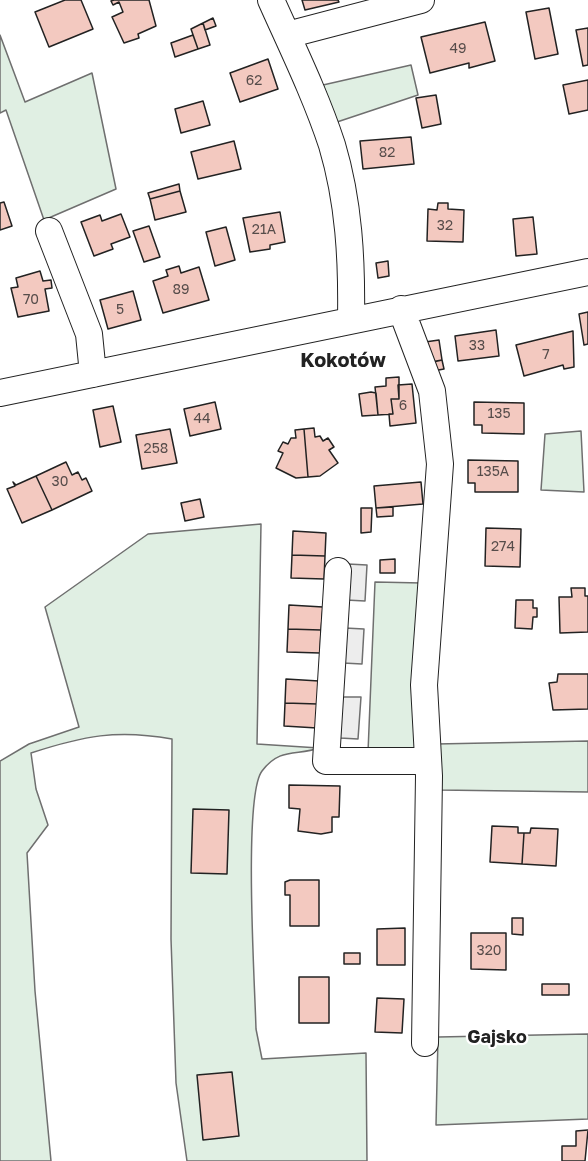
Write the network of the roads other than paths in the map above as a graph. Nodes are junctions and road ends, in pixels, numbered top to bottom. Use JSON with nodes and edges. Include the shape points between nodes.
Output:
{"nodes":[{"id":1,"x":271,"y":0,"type":"edge"},
{"id":2,"x":421,"y":0,"type":"edge"},
{"id":3,"x":287,"y":36,"type":"junction"},
{"id":4,"x":49,"y":231,"type":"dead end"},
{"id":5,"x":588,"y":272,"type":"edge"},
{"id":6,"x":401,"y":309,"type":"junction"},
{"id":7,"x":351,"y":319,"type":"junction"},
{"id":8,"x":93,"y":374,"type":"junction"},
{"id":9,"x":0,"y":393,"type":"edge"},
{"id":10,"x":338,"y":571,"type":"dead end"},
{"id":11,"x":428,"y":761,"type":"junction"},
{"id":12,"x":425,"y":1043,"type":"dead end"}],
"edges":[{"from":1,"to":3,"type":"street"},
{"from":2,"to":3,"type":"street"},
{"from":3,"to":7,"type":"street","via":[[332,144],[343,192],[351,250]]},
{"from":4,"to":8,"type":"street","via":[[89,334]]},
{"from":5,"to":6,"type":"street"},
{"from":6,"to":7,"type":"street"},
{"from":6,"to":11,"type":"street","via":[[432,391],[440,464],[424,685]]},
{"from":7,"to":8,"type":"street"},
{"from":8,"to":9,"type":"street"},
{"from":10,"to":11,"type":"street","via":[[326,761]]},
{"from":11,"to":12,"type":"street"}]}
